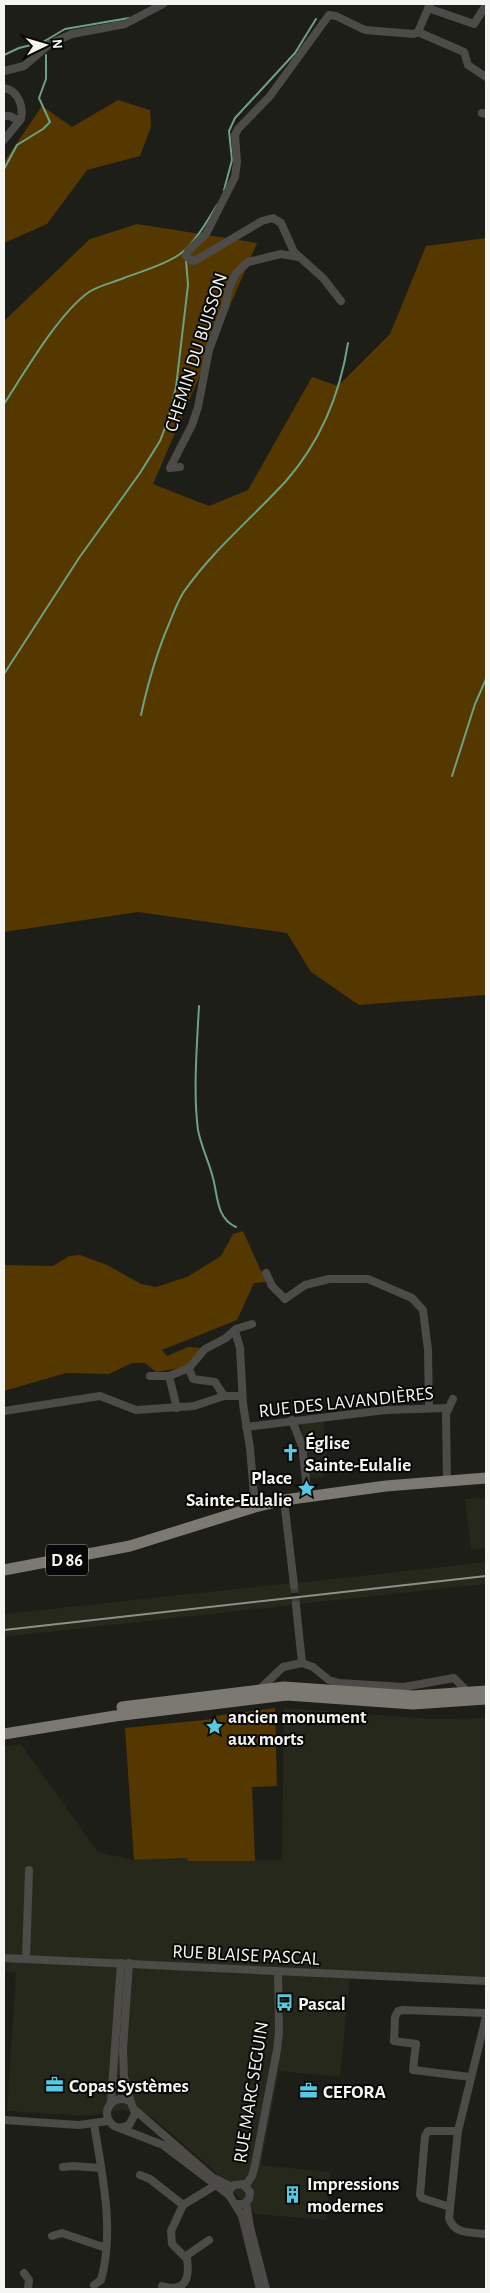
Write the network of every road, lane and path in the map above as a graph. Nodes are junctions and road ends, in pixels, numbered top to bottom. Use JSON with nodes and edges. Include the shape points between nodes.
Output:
{"nodes":[{"id":1,"x":163,"y":4,"type":"edge"},
{"id":2,"x":486,"y":5,"type":"edge"},
{"id":3,"x":430,"y":6,"type":"edge"},
{"id":4,"x":418,"y":32,"type":"junction"},
{"id":5,"x":4,"y":71,"type":"edge"},
{"id":6,"x":486,"y":77,"type":"edge"},
{"id":7,"x":4,"y":88,"type":"edge"},
{"id":8,"x":4,"y":116,"type":"edge"},
{"id":9,"x":18,"y":121,"type":"junction"},
{"id":10,"x":4,"y":140,"type":"edge"},
{"id":11,"x":301,"y":257,"type":"junction"},
{"id":12,"x":341,"y":302,"type":"dead end"},
{"id":13,"x":180,"y":467,"type":"dead end"},
{"id":14,"x":266,"y":1273,"type":"dead end"},
{"id":15,"x":252,"y":1324,"type":"dead end"},
{"id":16,"x":235,"y":1331,"type":"junction"},
{"id":17,"x":189,"y":1368,"type":"junction"},
{"id":18,"x":150,"y":1376,"type":"dead end"},
{"id":19,"x":169,"y":1376,"type":"junction"},
{"id":20,"x":224,"y":1396,"type":"junction"},
{"id":21,"x":242,"y":1396,"type":"junction"},
{"id":22,"x":453,"y":1399,"type":"dead end"},
{"id":23,"x":429,"y":1407,"type":"junction"},
{"id":24,"x":177,"y":1408,"type":"junction"},
{"id":25,"x":448,"y":1408,"type":"junction"},
{"id":26,"x":4,"y":1411,"type":"edge"},
{"id":27,"x":292,"y":1420,"type":"junction"},
{"id":28,"x":246,"y":1427,"type":"junction"},
{"id":29,"x":486,"y":1478,"type":"edge"},
{"id":30,"x":447,"y":1481,"type":"junction"},
{"id":31,"x":308,"y":1497,"type":"junction"},
{"id":32,"x":286,"y":1500,"type":"junction"},
{"id":33,"x":255,"y":1507,"type":"junction"},
{"id":34,"x":4,"y":1570,"type":"edge"},
{"id":35,"x":294,"y":1584,"type":"tunnel mouth"},
{"id":36,"x":296,"y":1604,"type":"tunnel mouth"},
{"id":37,"x":302,"y":1663,"type":"junction"},
{"id":38,"x":260,"y":1689,"type":"junction"},
{"id":39,"x":486,"y":1691,"type":"edge"},
{"id":40,"x":468,"y":1692,"type":"junction"},
{"id":41,"x":486,"y":1699,"type":"edge"},
{"id":42,"x":4,"y":1726,"type":"edge"},
{"id":43,"x":4,"y":1734,"type":"edge"},
{"id":44,"x":29,"y":1870,"type":"dead end"},
{"id":45,"x":4,"y":1958,"type":"edge"},
{"id":46,"x":26,"y":1959,"type":"junction"},
{"id":47,"x":125,"y":1963,"type":"junction"},
{"id":48,"x":278,"y":1972,"type":"junction"},
{"id":49,"x":486,"y":1981,"type":"edge"},
{"id":50,"x":486,"y":2013,"type":"edge"},
{"id":51,"x":486,"y":2017,"type":"edge"},
{"id":52,"x":394,"y":2041,"type":"junction"},
{"id":53,"x":392,"y":2050,"type":"dead end"},
{"id":54,"x":470,"y":2077,"type":"junction"},
{"id":55,"x":111,"y":2102,"type":"junction"},
{"id":56,"x":133,"y":2106,"type":"junction"},
{"id":57,"x":4,"y":2120,"type":"edge"},
{"id":58,"x":108,"y":2121,"type":"junction"},
{"id":59,"x":94,"y":2124,"type":"junction"},
{"id":60,"x":119,"y":2128,"type":"junction"},
{"id":61,"x":458,"y":2131,"type":"junction"},
{"id":62,"x":63,"y":2167,"type":"dead end"},
{"id":63,"x":100,"y":2168,"type":"junction"},
{"id":64,"x":140,"y":2175,"type":"dead end"},
{"id":65,"x":214,"y":2186,"type":"junction"},
{"id":66,"x":246,"y":2186,"type":"junction"},
{"id":67,"x":232,"y":2187,"type":"junction"},
{"id":68,"x":229,"y":2195,"type":"junction"},
{"id":69,"x":246,"y":2202,"type":"junction"},
{"id":70,"x":236,"y":2204,"type":"junction"},
{"id":71,"x":183,"y":2205,"type":"junction"},
{"id":72,"x":450,"y":2207,"type":"junction"},
{"id":73,"x":486,"y":2234,"type":"edge"},
{"id":74,"x":52,"y":2236,"type":"dead end"},
{"id":75,"x":209,"y":2240,"type":"dead end"},
{"id":76,"x":106,"y":2248,"type":"junction"},
{"id":77,"x":186,"y":2256,"type":"junction"},
{"id":78,"x":24,"y":2272,"type":"dead end"},
{"id":79,"x":94,"y":2285,"type":"dead end"},
{"id":80,"x":162,"y":2286,"type":"dead end"},
{"id":81,"x":28,"y":2289,"type":"edge"},
{"id":82,"x":260,"y":2289,"type":"edge"},
{"id":83,"x":266,"y":2289,"type":"edge"}],
"edges":[{"from":1,"to":5,"type":"street","via":[[125,24],[93,29],[51,42],[24,66]]},
{"from":2,"to":3,"type":"street","via":[[474,24]]},
{"from":3,"to":4,"type":"street"},
{"from":4,"to":6,"type":"street","via":[[464,52],[468,65]]},
{"from":4,"to":11,"type":"street","via":[[365,30],[328,15],[270,96],[238,129],[235,177],[206,234],[186,256],[196,260],[262,221],[273,218],[281,223],[294,252]]},
{"from":7,"to":9,"type":"street","via":[[18,96],[22,114]]},
{"from":8,"to":9,"type":"street"},
{"from":9,"to":10,"type":"street"},
{"from":11,"to":12,"type":"street"},
{"from":11,"to":13,"type":"street","name":"CHEMIN DU BUISSON","via":[[281,254],[255,260],[236,273],[209,350],[192,425],[170,468]]},
{"from":14,"to":23,"type":"street","via":[[272,1286],[285,1299],[305,1285],[329,1279],[368,1279],[412,1298],[423,1310],[428,1350]]},
{"from":15,"to":16,"type":"street"},
{"from":16,"to":17,"type":"street","via":[[205,1348]]},
{"from":16,"to":21,"type":"street","via":[[240,1348]]},
{"from":17,"to":19,"type":"street"},
{"from":17,"to":20,"type":"street","via":[[193,1379],[215,1382]]},
{"from":18,"to":19,"type":"street"},
{"from":19,"to":24,"type":"street"},
{"from":20,"to":21,"type":"street"},
{"from":20,"to":24,"type":"street"},
{"from":21,"to":28,"type":"street"},
{"from":22,"to":25,"type":"street"},
{"from":23,"to":25,"type":"street","name":"RUE DES LAVANDIÈRES"},
{"from":23,"to":27,"type":"street","name":"RUE DES LAVANDIÈRES"},
{"from":24,"to":26,"type":"street","via":[[136,1410],[100,1396]]},
{"from":25,"to":30,"type":"street"},
{"from":27,"to":28,"type":"street","name":"RUE DES LAVANDIÈRES"},
{"from":27,"to":31,"type":"street","via":[[302,1446]]},
{"from":28,"to":33,"type":"street"},
{"from":29,"to":30,"type":"main road","number":"D 86"},
{"from":30,"to":31,"type":"main road","number":"D 86"},
{"from":31,"to":32,"type":"main road","number":"D 86"},
{"from":32,"to":33,"type":"main road","number":"D 86"},
{"from":32,"to":35,"type":"street"},
{"from":33,"to":34,"type":"main road","number":"D 86","via":[[130,1546]]},
{"from":36,"to":37,"type":"street"},
{"from":37,"to":38,"type":"street","via":[[283,1667]]},
{"from":37,"to":40,"type":"street","via":[[334,1682],[404,1687],[454,1678]]},
{"from":38,"to":40,"type":"main road","via":[[305,1688],[413,1696]]},
{"from":38,"to":42,"type":"main road"},
{"from":39,"to":40,"type":"main road"},
{"from":41,"to":43,"type":"main road","via":[[413,1704],[287,1695],[115,1716]]},
{"from":44,"to":46,"type":"street"},
{"from":45,"to":46,"type":"street","name":"RUE BLAISE PASCAL"},
{"from":46,"to":47,"type":"street","name":"RUE BLAISE PASCAL"},
{"from":47,"to":48,"type":"street","name":"RUE BLAISE PASCAL"},
{"from":47,"to":55,"type":"street"},
{"from":47,"to":56,"type":"street","via":[[122,2049],[124,2077]]},
{"from":48,"to":49,"type":"street","name":"RUE BLAISE PASCAL"},
{"from":48,"to":66,"type":"street","name":"RUE MARC SEGUIN","via":[[277,2050],[255,2165]]},
{"from":50,"to":52,"type":"street","via":[[400,2010],[395,2017]]},
{"from":51,"to":54,"type":"street"},
{"from":52,"to":53,"type":"street"},
{"from":52,"to":54,"type":"street","via":[[416,2044],[413,2070]]},
{"from":54,"to":61,"type":"street"},
{"from":55,"to":56,"type":"street","via":[[122,2099]]},
{"from":55,"to":58,"type":"street","via":[[106,2111]]},
{"from":56,"to":60,"type":"street","via":[[133,2121]]},
{"from":56,"to":67,"type":"street","via":[[212,2177]]},
{"from":57,"to":59,"type":"street"},
{"from":58,"to":59,"type":"street"},
{"from":58,"to":60,"type":"street"},
{"from":59,"to":63,"type":"street"},
{"from":60,"to":65,"type":"street","via":[[163,2145]]},
{"from":61,"to":72,"type":"street"},
{"from":61,"to":72,"type":"street","via":[[428,2132],[425,2136],[420,2195]]},
{"from":62,"to":63,"type":"street"},
{"from":63,"to":76,"type":"street"},
{"from":64,"to":71,"type":"street"},
{"from":65,"to":68,"type":"street"},
{"from":65,"to":71,"type":"street"},
{"from":66,"to":67,"type":"street","via":[[240,2183]]},
{"from":66,"to":69,"type":"street","via":[[250,2196]]},
{"from":67,"to":68,"type":"street"},
{"from":68,"to":70,"type":"street"},
{"from":69,"to":70,"type":"street"},
{"from":69,"to":83,"type":"street"},
{"from":70,"to":82,"type":"street","via":[[242,2216]]},
{"from":71,"to":77,"type":"street","via":[[170,2237],[172,2244]]},
{"from":72,"to":73,"type":"street","via":[[449,2218],[455,2228]]},
{"from":74,"to":76,"type":"street","via":[[62,2234]]},
{"from":75,"to":77,"type":"street"},
{"from":76,"to":79,"type":"street","via":[[107,2260],[101,2280]]},
{"from":77,"to":80,"type":"street","via":[[185,2284],[169,2288]]},
{"from":78,"to":81,"type":"street","via":[[29,2280]]}]}
